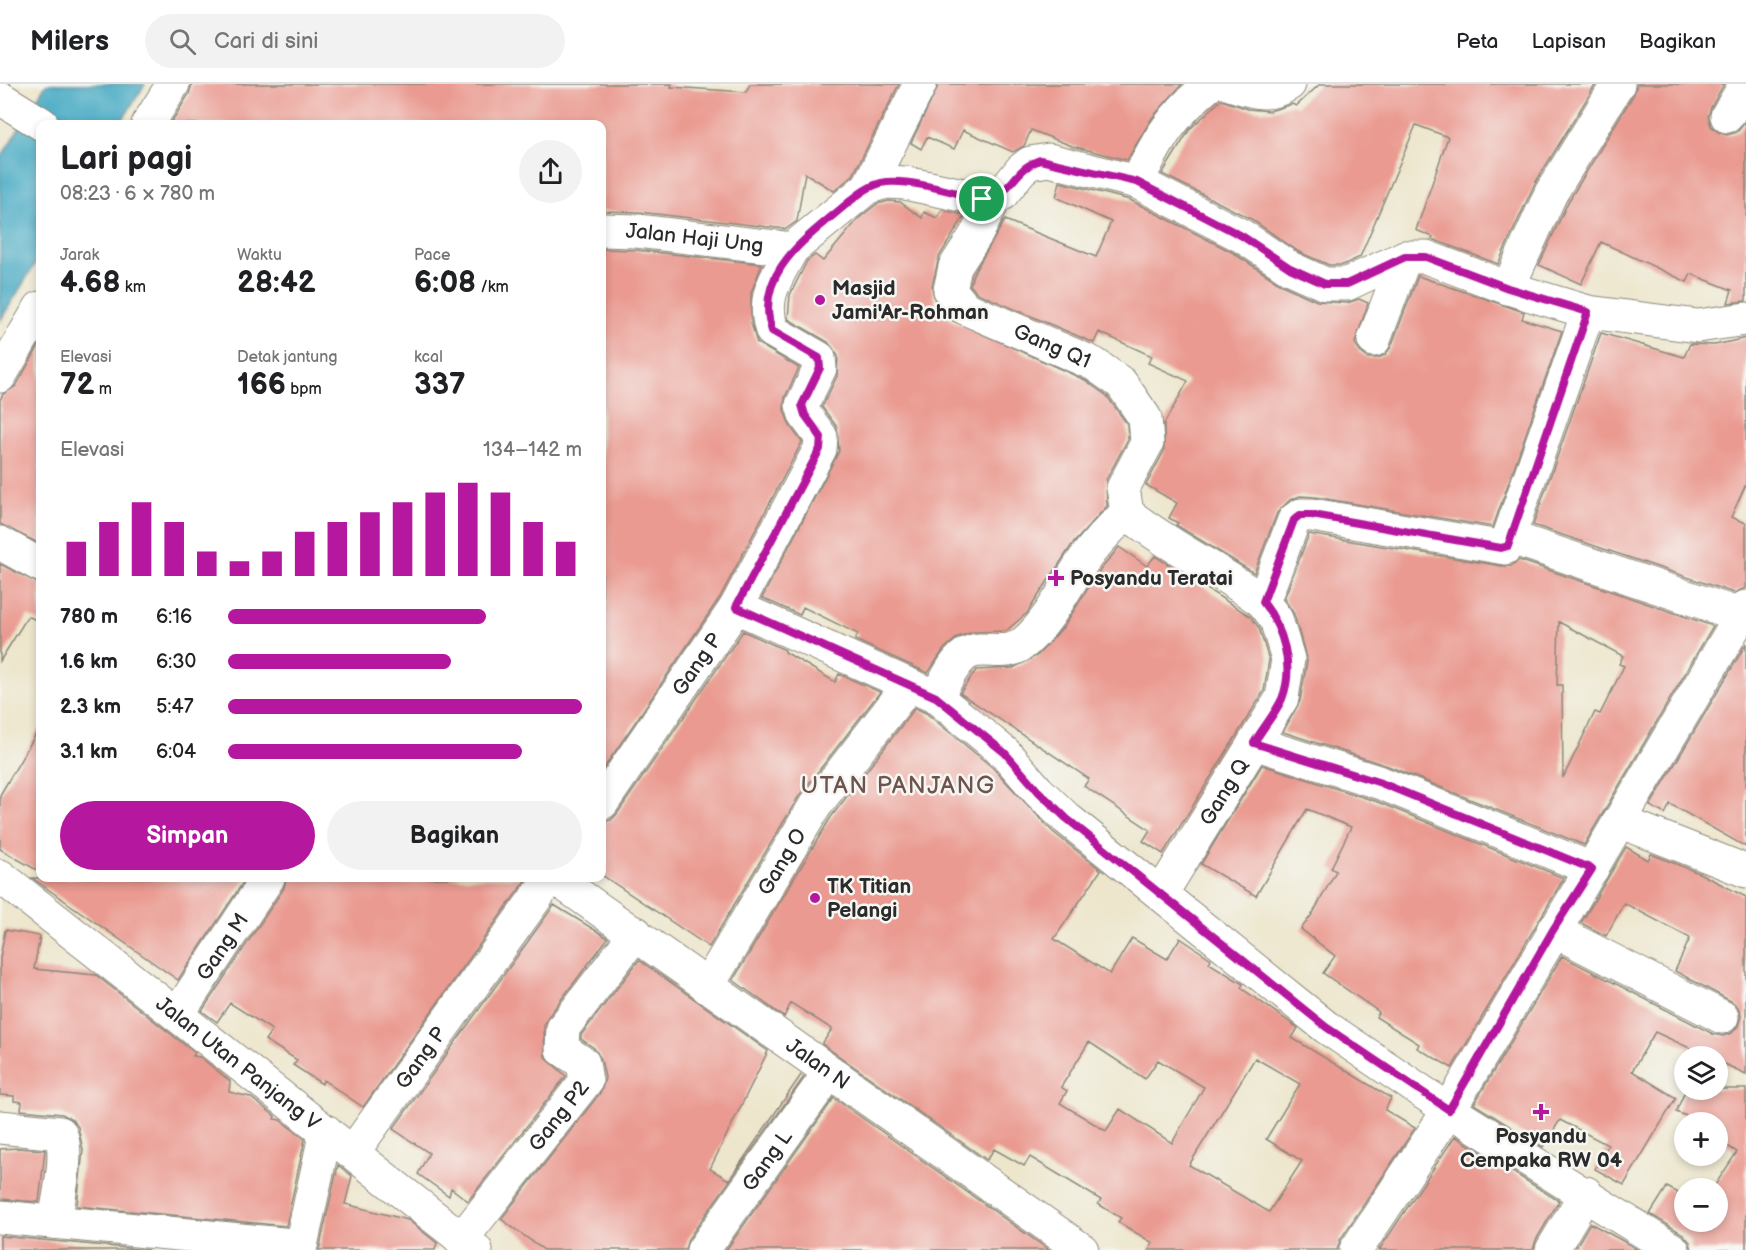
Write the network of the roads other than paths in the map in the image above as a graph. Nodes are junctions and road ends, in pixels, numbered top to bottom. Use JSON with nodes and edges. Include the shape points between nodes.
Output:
{"nodes":[{"id":1,"x":173,"y":84,"type":"edge"},
{"id":2,"x":920,"y":84,"type":"edge"},
{"id":3,"x":1210,"y":84,"type":"edge"},
{"id":4,"x":1230,"y":84,"type":"edge"},
{"id":5,"x":1289,"y":84,"type":"edge"},
{"id":6,"x":1618,"y":84,"type":"edge"},
{"id":7,"x":1746,"y":84,"type":"edge"},
{"id":8,"x":1727,"y":116,"type":"dead end"},
{"id":9,"x":150,"y":120,"type":"edge"},
{"id":10,"x":1137,"y":182,"type":"junction"},
{"id":11,"x":868,"y":187,"type":"junction"},
{"id":12,"x":995,"y":198,"type":"junction"},
{"id":13,"x":606,"y":230,"type":"edge"},
{"id":14,"x":792,"y":249,"type":"junction"},
{"id":15,"x":1405,"y":257,"type":"junction"},
{"id":16,"x":1508,"y":288,"type":"junction"},
{"id":17,"x":1588,"y":312,"type":"junction"},
{"id":18,"x":36,"y":315,"type":"edge"},
{"id":19,"x":1746,"y":320,"type":"edge"},
{"id":20,"x":1374,"y":340,"type":"dead end"},
{"id":21,"x":0,"y":376,"type":"edge"},
{"id":22,"x":1127,"y":513,"type":"junction"},
{"id":23,"x":1509,"y":537,"type":"junction"},
{"id":24,"x":0,"y":543,"type":"edge"},
{"id":25,"x":36,"y":563,"type":"edge"},
{"id":26,"x":1263,"y":602,"type":"junction"},
{"id":27,"x":736,"y":607,"type":"junction"},
{"id":28,"x":1744,"y":612,"type":"edge"},
{"id":29,"x":922,"y":691,"type":"junction"},
{"id":30,"x":1254,"y":743,"type":"junction"},
{"id":31,"x":606,"y":797,"type":"edge"},
{"id":32,"x":1619,"y":821,"type":"junction"},
{"id":33,"x":1592,"y":869,"type":"junction"},
{"id":34,"x":1746,"y":871,"type":"edge"},
{"id":35,"x":0,"y":876,"type":"edge"},
{"id":36,"x":265,"y":882,"type":"edge"},
{"id":37,"x":547,"y":882,"type":"edge"},
{"id":38,"x":561,"y":882,"type":"edge"},
{"id":39,"x":1161,"y":894,"type":"junction"},
{"id":40,"x":1553,"y":930,"type":"junction"},
{"id":41,"x":636,"y":933,"type":"junction"},
{"id":42,"x":706,"y":987,"type":"junction"},
{"id":43,"x":177,"y":1015,"type":"junction"},
{"id":44,"x":1722,"y":1017,"type":"dead end"},
{"id":45,"x":830,"y":1072,"type":"junction"},
{"id":46,"x":1449,"y":1110,"type":"junction"},
{"id":47,"x":0,"y":1127,"type":"edge"},
{"id":48,"x":326,"y":1131,"type":"junction"},
{"id":49,"x":353,"y":1152,"type":"junction"},
{"id":50,"x":1586,"y":1193,"type":"junction"},
{"id":51,"x":0,"y":1217,"type":"edge"},
{"id":52,"x":55,"y":1222,"type":"junction"},
{"id":53,"x":457,"y":1242,"type":"edge"},
{"id":54,"x":300,"y":1250,"type":"edge"},
{"id":55,"x":703,"y":1250,"type":"edge"},
{"id":56,"x":1082,"y":1250,"type":"edge"},
{"id":57,"x":1356,"y":1250,"type":"edge"},
{"id":58,"x":1552,"y":1250,"type":"edge"},
{"id":59,"x":1673,"y":1250,"type":"edge"}],
"edges":[{"from":1,"to":9,"type":"street"},
{"from":2,"to":11,"type":"street"},
{"from":3,"to":10,"type":"street","via":[[1159,137]]},
{"from":4,"to":5,"type":"street","via":[[1257,93],[1276,92]]},
{"from":6,"to":16,"type":"street","via":[[1551,193]]},
{"from":7,"to":8,"type":"street"},
{"from":10,"to":12,"type":"street","via":[[1040,160],[1021,170]]},
{"from":10,"to":15,"type":"street","via":[[1325,284],[1347,284]]},
{"from":11,"to":12,"type":"street","via":[[905,183],[982,199]]},
{"from":11,"to":14,"type":"street","name":"Jalan Haji Ung"},
{"from":12,"to":22,"type":"street","name":"Gang Q1","via":[[955,267],[950,290],[965,308],[1094,364],[1121,383],[1145,418],[1147,443],[1123,488]]},
{"from":13,"to":14,"type":"street","name":"Jalan Haji Ung"},
{"from":14,"to":27,"type":"street","name":"Gang P","via":[[768,298],[766,314],[772,331],[819,358],[820,368],[802,405],[821,437],[820,449]]},
{"from":15,"to":16,"type":"street","via":[[1426,257]]},
{"from":15,"to":20,"type":"street"},
{"from":16,"to":17,"type":"street"},
{"from":17,"to":19,"type":"street","via":[[1698,326]]},
{"from":17,"to":23,"type":"street"},
{"from":18,"to":21,"type":"street"},
{"from":22,"to":26,"type":"street","via":[[1155,536]]},
{"from":22,"to":29,"type":"street","via":[[1082,562],[1051,612],[1025,643],[1009,652],[970,652]]},
{"from":23,"to":26,"type":"street","via":[[1508,546],[1501,548],[1300,515],[1294,520]]},
{"from":23,"to":28,"type":"street"},
{"from":24,"to":25,"type":"street"},
{"from":26,"to":30,"type":"street","name":"Gang Q","via":[[1276,619],[1288,659],[1282,698]]},
{"from":27,"to":29,"type":"street"},
{"from":27,"to":31,"type":"street","name":"Gang P"},
{"from":28,"to":32,"type":"street"},
{"from":29,"to":39,"type":"street","via":[[1005,753],[1066,818]]},
{"from":29,"to":42,"type":"street","name":"Gang O","via":[[815,806]]},
{"from":30,"to":33,"type":"street","via":[[1381,783]]},
{"from":30,"to":39,"type":"street","name":"Gang Q"},
{"from":32,"to":33,"type":"street"},
{"from":32,"to":34,"type":"street"},
{"from":33,"to":40,"type":"street"},
{"from":35,"to":43,"type":"street","name":"Jalan Utan Panjang V"},
{"from":36,"to":43,"type":"street","name":"Gang M"},
{"from":37,"to":49,"type":"street","name":"Gang P"},
{"from":38,"to":41,"type":"street","name":"Jalan N"},
{"from":39,"to":46,"type":"street","via":[[1326,1027]]},
{"from":40,"to":44,"type":"street"},
{"from":40,"to":46,"type":"street"},
{"from":41,"to":42,"type":"street","name":"Jalan N"},
{"from":41,"to":53,"type":"street","name":"Gang P2","via":[[563,1028],[562,1049],[584,1063],[586,1081]]},
{"from":42,"to":45,"type":"street","name":"Jalan N"},
{"from":43,"to":48,"type":"street","name":"Jalan Utan Panjang V"},
{"from":45,"to":55,"type":"street","name":"Gang L"},
{"from":45,"to":56,"type":"street","name":"Jalan N"},
{"from":46,"to":50,"type":"street"},
{"from":46,"to":57,"type":"street"},
{"from":47,"to":52,"type":"street","via":[[60,1133],[64,1144],[63,1167]]},
{"from":48,"to":49,"type":"street","name":"Jalan Utan Panjang V"},
{"from":48,"to":54,"type":"street"},
{"from":49,"to":53,"type":"street","name":"Jalan Utan Panjang V"},
{"from":50,"to":58,"type":"street"},
{"from":50,"to":59,"type":"street"},
{"from":51,"to":52,"type":"street"},
{"from":52,"to":54,"type":"street","via":[[293,1245]]}]}
